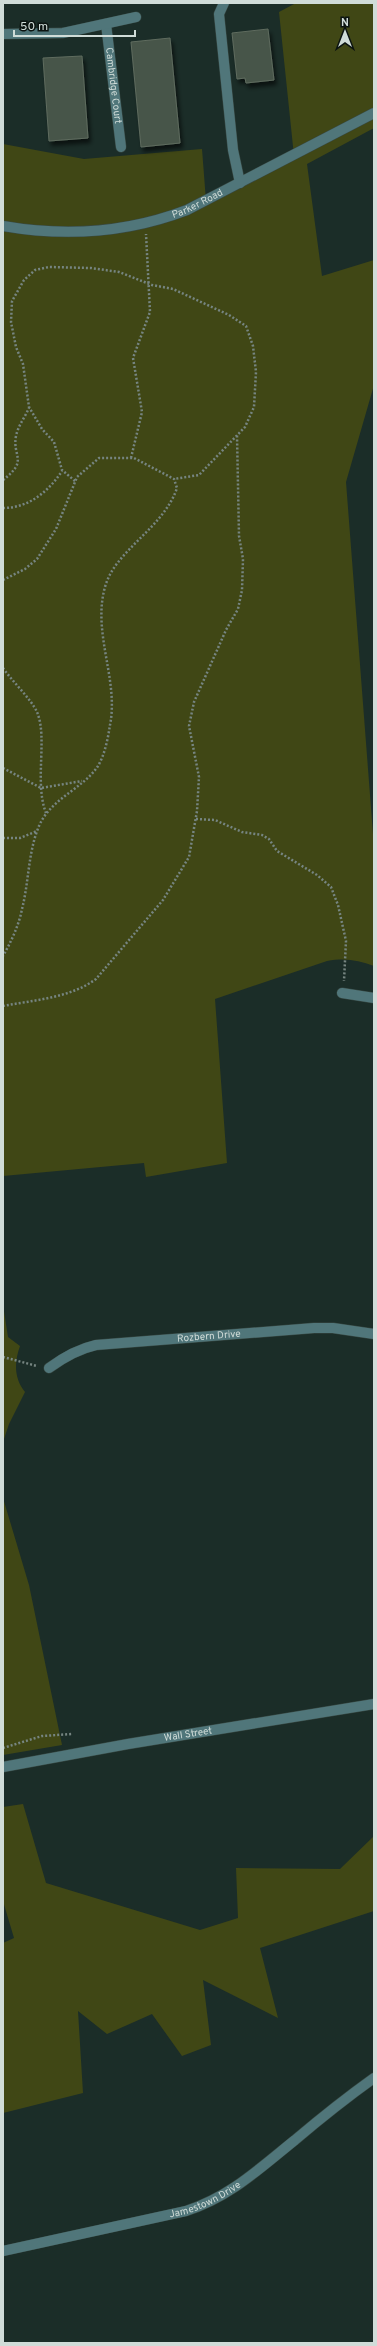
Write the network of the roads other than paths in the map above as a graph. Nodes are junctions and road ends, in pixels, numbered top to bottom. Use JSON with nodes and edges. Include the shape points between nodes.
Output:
{"nodes":[{"id":1,"x":224,"y":3,"type":"edge"},
{"id":2,"x":136,"y":17,"type":"dead end"},
{"id":3,"x":106,"y":24,"type":"junction"},
{"id":4,"x":3,"y":34,"type":"edge"},
{"id":5,"x":374,"y":113,"type":"edge"},
{"id":6,"x":121,"y":147,"type":"dead end"},
{"id":7,"x":240,"y":183,"type":"junction"},
{"id":8,"x":3,"y":226,"type":"edge"},
{"id":9,"x":342,"y":993,"type":"road end"},
{"id":10,"x":374,"y":998,"type":"edge"},
{"id":11,"x":374,"y":1334,"type":"edge"},
{"id":12,"x":49,"y":1368,"type":"road end"},
{"id":13,"x":374,"y":1704,"type":"edge"},
{"id":14,"x":3,"y":1767,"type":"edge"},
{"id":15,"x":374,"y":2078,"type":"edge"},
{"id":16,"x":3,"y":2251,"type":"edge"}],
"edges":[{"from":1,"to":7,"type":"street","via":[[219,14],[233,150]]},
{"from":2,"to":3,"type":"street"},
{"from":3,"to":4,"type":"street","via":[[63,33]]},
{"from":3,"to":6,"type":"street","name":"Cambridge Court"},
{"from":5,"to":7,"type":"street","name":"Parker Road"},
{"from":7,"to":8,"type":"street","name":"Parker Road","via":[[187,210],[146,224],[94,232],[56,232]]},
{"from":9,"to":10,"type":"street"},
{"from":11,"to":12,"type":"street","name":"Rozbern Drive","via":[[314,1328],[96,1345],[84,1347]]},
{"from":13,"to":14,"type":"street","name":"Wall Street"},
{"from":15,"to":16,"type":"street","name":"Jamestown Drive","via":[[339,2103],[241,2184],[215,2200],[186,2211]]}]}
